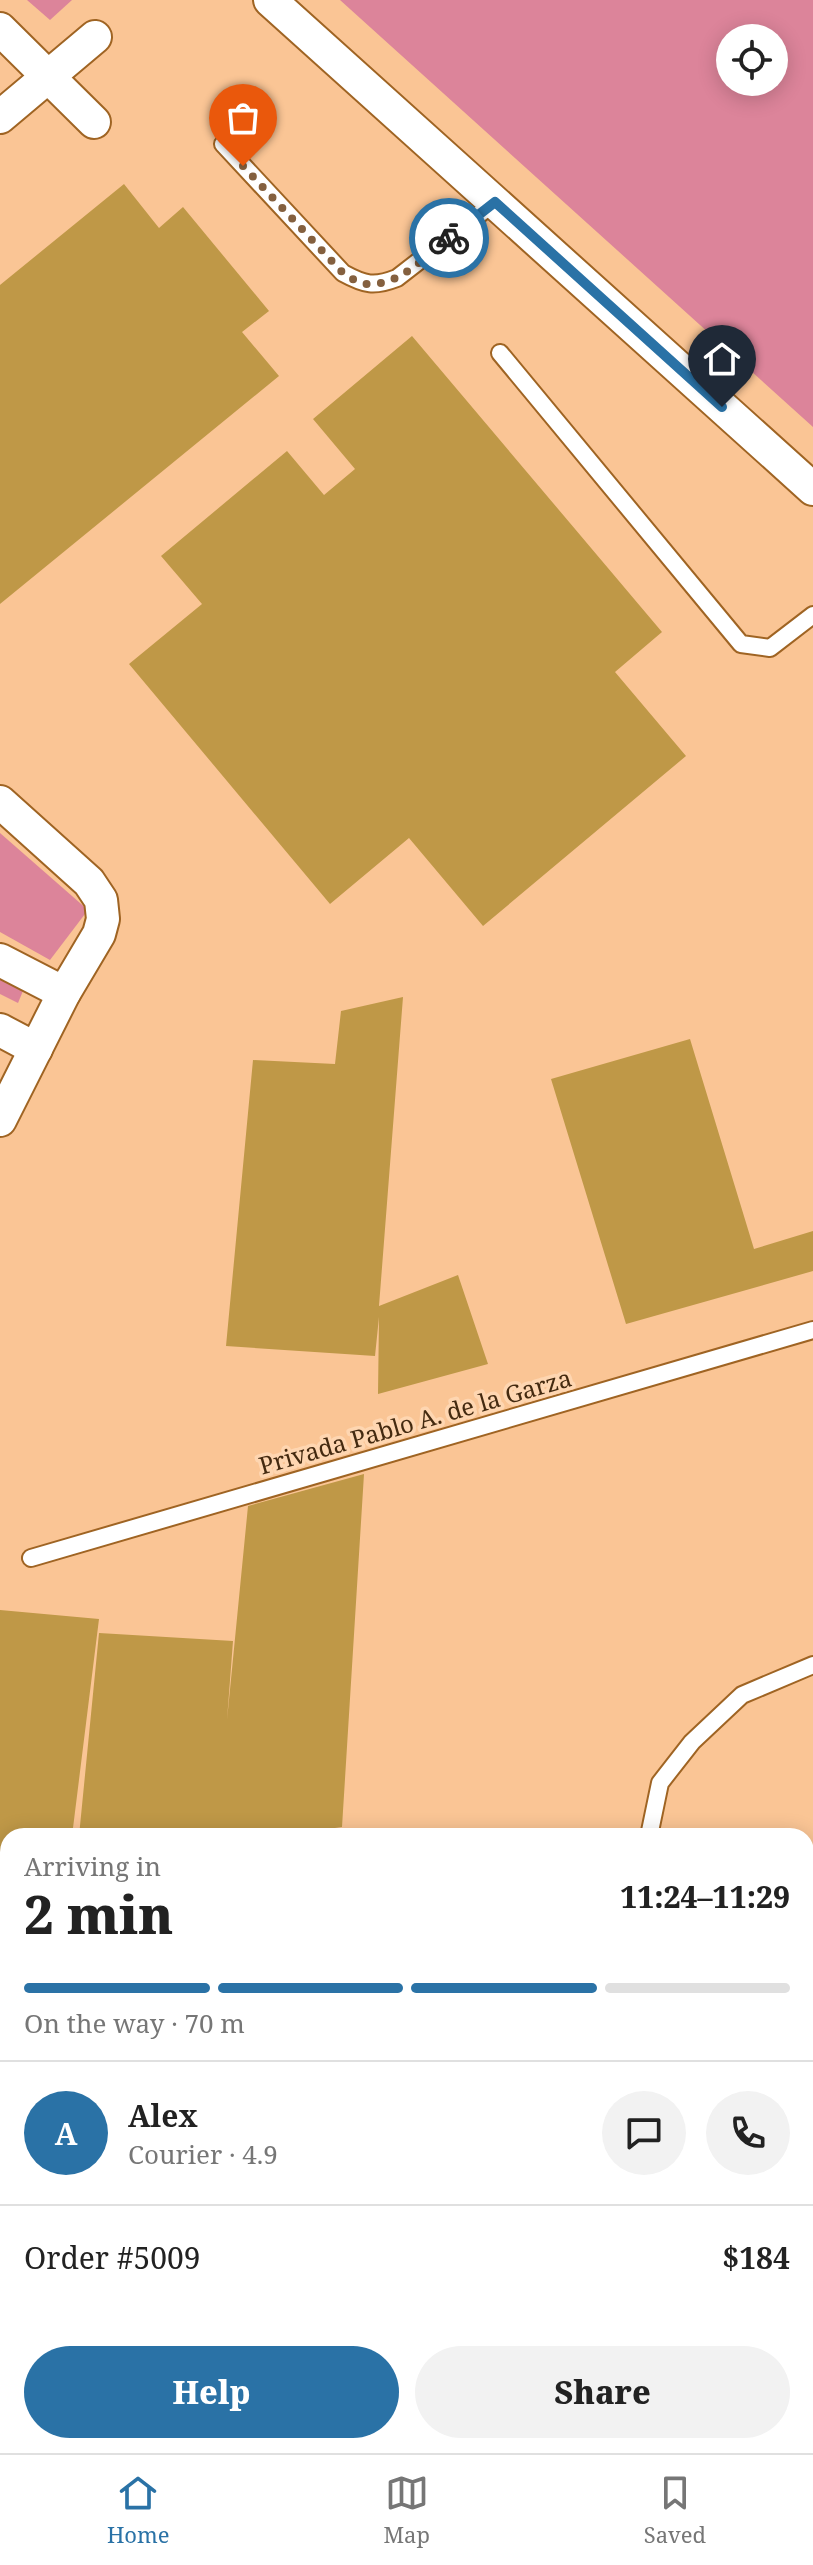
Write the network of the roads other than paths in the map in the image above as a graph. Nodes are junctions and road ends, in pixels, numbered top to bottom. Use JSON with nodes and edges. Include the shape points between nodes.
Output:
{"nodes":[{"id":1,"x":270,"y":0,"type":"edge"},
{"id":2,"x":0,"y":29,"type":"edge"},
{"id":3,"x":95,"y":37,"type":"dead end"},
{"id":4,"x":48,"y":77,"type":"junction"},
{"id":5,"x":0,"y":117,"type":"edge"},
{"id":6,"x":94,"y":122,"type":"dead end"},
{"id":7,"x":223,"y":144,"type":"dead end"},
{"id":8,"x":495,"y":202,"type":"junction"},
{"id":9,"x":500,"y":353,"type":"dead end"},
{"id":10,"x":813,"y":489,"type":"edge"},
{"id":11,"x":813,"y":615,"type":"edge"},
{"id":12,"x":0,"y":802,"type":"edge"},
{"id":13,"x":0,"y":960,"type":"edge"},
{"id":14,"x":64,"y":993,"type":"junction"},
{"id":15,"x":0,"y":1030,"type":"edge"},
{"id":16,"x":36,"y":1049,"type":"junction"},
{"id":17,"x":0,"y":1120,"type":"edge"},
{"id":18,"x":813,"y":1330,"type":"edge"},
{"id":19,"x":31,"y":1558,"type":"dead end"},
{"id":20,"x":813,"y":1665,"type":"edge"},
{"id":21,"x":651,"y":1828,"type":"edge"}],
"edges":[{"from":1,"to":8,"type":"street"},
{"from":2,"to":4,"type":"street"},
{"from":3,"to":4,"type":"street"},
{"from":4,"to":5,"type":"street"},
{"from":4,"to":6,"type":"street"},
{"from":7,"to":8,"type":"lane","via":[[343,273],[363,284],[397,278]]},
{"from":8,"to":10,"type":"street"},
{"from":9,"to":11,"type":"lane","via":[[741,644],[770,648]]},
{"from":12,"to":14,"type":"street","via":[[89,882],[101,900],[99,934]]},
{"from":13,"to":14,"type":"street"},
{"from":14,"to":16,"type":"street"},
{"from":15,"to":16,"type":"street"},
{"from":16,"to":17,"type":"street"},
{"from":18,"to":19,"type":"lane","name":"Privada Pablo A. de la Garza"},
{"from":20,"to":21,"type":"lane","via":[[742,1695],[692,1742],[660,1783]]}]}
